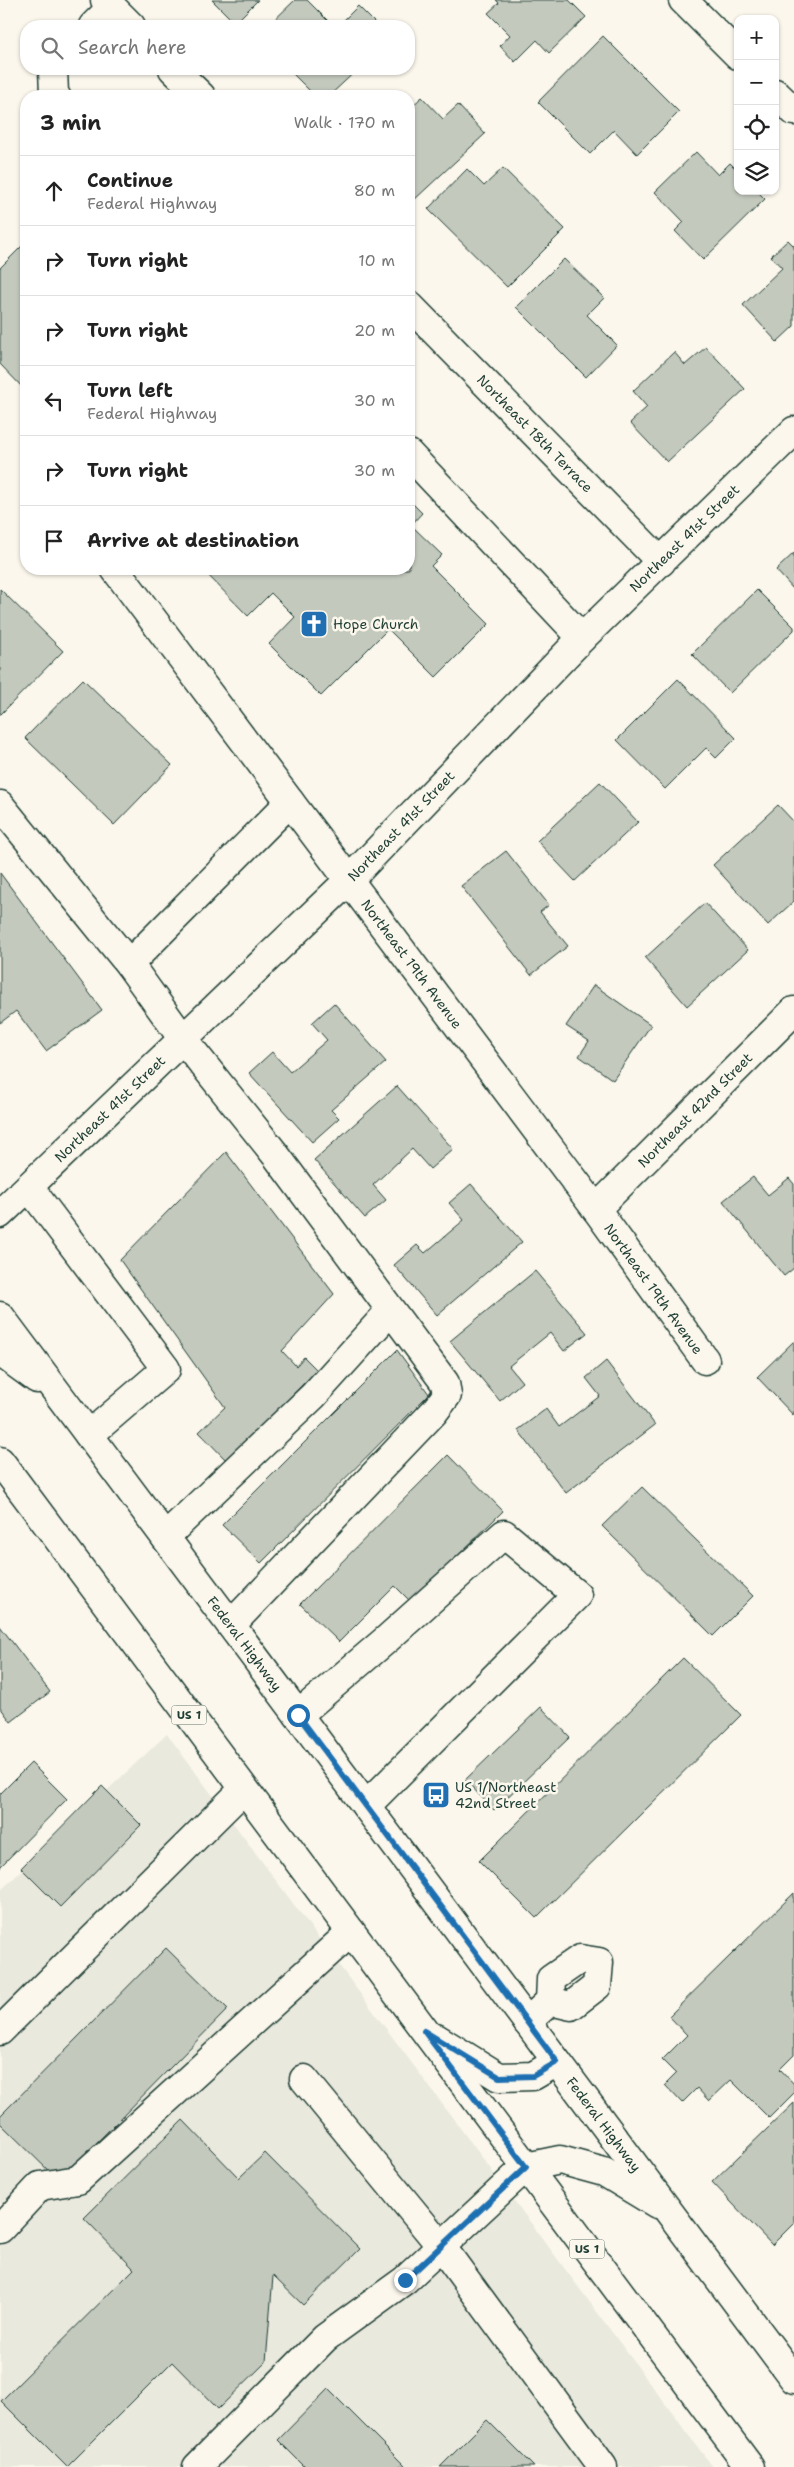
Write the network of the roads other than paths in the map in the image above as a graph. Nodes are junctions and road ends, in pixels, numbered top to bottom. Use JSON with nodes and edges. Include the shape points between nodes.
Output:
{"nodes":[{"id":1,"x":683,"y":0,"type":"edge"},
{"id":2,"x":116,"y":11,"type":"edge"},
{"id":3,"x":102,"y":20,"type":"edge"},
{"id":4,"x":734,"y":51,"type":"edge"},
{"id":5,"x":54,"y":75,"type":"edge"},
{"id":6,"x":180,"y":75,"type":"edge"},
{"id":7,"x":56,"y":90,"type":"edge"},
{"id":8,"x":195,"y":90,"type":"edge"},
{"id":9,"x":779,"y":96,"type":"edge"},
{"id":10,"x":794,"y":111,"type":"edge"},
{"id":11,"x":415,"y":311,"type":"edge"},
{"id":12,"x":794,"y":431,"type":"edge"},
{"id":13,"x":415,"y":460,"type":"edge"},
{"id":14,"x":661,"y":562,"type":"junction"},
{"id":15,"x":120,"y":575,"type":"edge"},
{"id":16,"x":582,"y":638,"type":"junction"},
{"id":17,"x":290,"y":802,"type":"junction"},
{"id":18,"x":0,"y":805,"type":"edge"},
{"id":19,"x":349,"y":880,"type":"junction"},
{"id":20,"x":129,"y":964,"type":"junction"},
{"id":21,"x":794,"y":1011,"type":"edge"},
{"id":22,"x":183,"y":1039,"type":"junction"},
{"id":23,"x":29,"y":1187,"type":"junction"},
{"id":24,"x":596,"y":1209,"type":"junction"},
{"id":25,"x":0,"y":1214,"type":"edge"},
{"id":26,"x":390,"y":1311,"type":"junction"},
{"id":27,"x":0,"y":1316,"type":"edge"},
{"id":28,"x":0,"y":1352,"type":"edge"},
{"id":29,"x":705,"y":1360,"type":"dead end"},
{"id":30,"x":60,"y":1396,"type":"junction"},
{"id":31,"x":89,"y":1435,"type":"junction"},
{"id":32,"x":0,"y":1461,"type":"edge"},
{"id":33,"x":165,"y":1537,"type":"junction"},
{"id":34,"x":230,"y":1625,"type":"junction"},
{"id":35,"x":298,"y":1715,"type":"junction"},
{"id":36,"x":244,"y":1789,"type":"junction"},
{"id":37,"x":366,"y":1806,"type":"junction"},
{"id":38,"x":351,"y":1932,"type":"junction"},
{"id":39,"x":550,"y":2001,"type":"dead end"},
{"id":40,"x":527,"y":2022,"type":"junction"},
{"id":41,"x":0,"y":2031,"type":"edge"},
{"id":42,"x":424,"y":2031,"type":"junction"},
{"id":43,"x":557,"y":2062,"type":"junction"},
{"id":44,"x":304,"y":2079,"type":"dead end"},
{"id":45,"x":526,"y":2167,"type":"junction"},
{"id":46,"x":667,"y":2210,"type":"junction"},
{"id":47,"x":0,"y":2229,"type":"edge"},
{"id":48,"x":441,"y":2246,"type":"junction"},
{"id":49,"x":794,"y":2380,"type":"edge"},
{"id":50,"x":197,"y":2467,"type":"edge"},
{"id":51,"x":603,"y":2467,"type":"edge"},
{"id":52,"x":750,"y":2467,"type":"edge"}],
"edges":[{"from":1,"to":4,"type":"main road"},
{"from":2,"to":3,"type":"main road"},
{"from":5,"to":7,"type":"main road"},
{"from":6,"to":8,"type":"main road"},
{"from":9,"to":10,"type":"main road"},
{"from":11,"to":14,"type":"main road","name":"Northeast 18th Terrace"},
{"from":12,"to":14,"type":"main road","name":"Northeast 41st Street"},
{"from":13,"to":16,"type":"main road"},
{"from":14,"to":16,"type":"main road","name":"Northeast 41st Street"},
{"from":15,"to":17,"type":"main road","name":"Northeast 19th Avenue"},
{"from":16,"to":19,"type":"main road","name":"Northeast 41st Street"},
{"from":17,"to":19,"type":"main road","name":"Northeast 19th Avenue"},
{"from":17,"to":20,"type":"main road"},
{"from":18,"to":20,"type":"main road"},
{"from":19,"to":22,"type":"main road","name":"Northeast 41st Street"},
{"from":19,"to":24,"type":"main road","name":"Northeast 19th Avenue"},
{"from":20,"to":22,"type":"main road"},
{"from":21,"to":24,"type":"main road","name":"Northeast 42nd Street"},
{"from":22,"to":23,"type":"main road","name":"Northeast 41st Street"},
{"from":22,"to":26,"type":"main road","via":[[275,1154]]},
{"from":23,"to":25,"type":"main road","name":"Northeast 41st Street"},
{"from":23,"to":31,"type":"main road","via":[[166,1369]]},
{"from":24,"to":29,"type":"main road","name":"Northeast 19th Avenue"},
{"from":26,"to":33,"type":"main road","via":[[313,1396]]},
{"from":26,"to":34,"type":"main road","via":[[445,1383],[447,1395]]},
{"from":27,"to":30,"type":"main road","name":"Federal Highway"},
{"from":28,"to":30,"type":"main road"},
{"from":30,"to":31,"type":"main road","name":"Federal Highway"},
{"from":31,"to":33,"type":"main road","name":"Federal Highway"},
{"from":32,"to":36,"type":"main road","number":"US 1"},
{"from":33,"to":34,"type":"main road","name":"Federal Highway"},
{"from":34,"to":35,"type":"main road","name":"Federal Highway"},
{"from":35,"to":37,"type":"main road","name":"Federal Highway"},
{"from":35,"to":37,"type":"main road","via":[[504,1534],[577,1595]]},
{"from":36,"to":38,"type":"main road","number":"US 1"},
{"from":36,"to":41,"type":"main road"},
{"from":37,"to":40,"type":"main road","name":"Federal Highway"},
{"from":38,"to":42,"type":"main road","number":"US 1"},
{"from":38,"to":47,"type":"main road","via":[[78,2180],[40,2186]]},
{"from":39,"to":40,"type":"main road"},
{"from":40,"to":43,"type":"main road","name":"Federal Highway"},
{"from":42,"to":43,"type":"main road","via":[[499,2077],[533,2076]]},
{"from":42,"to":45,"type":"main road","number":"US 1"},
{"from":43,"to":46,"type":"main road","name":"Federal Highway"},
{"from":44,"to":48,"type":"main road"},
{"from":45,"to":46,"type":"main road","via":[[560,2160],[604,2172]]},
{"from":45,"to":48,"type":"main road"},
{"from":45,"to":52,"type":"main road","number":"US 1"},
{"from":46,"to":49,"type":"main road","name":"Federal Highway"},
{"from":48,"to":50,"type":"main road","via":[[405,2280],[325,2338]]},
{"from":48,"to":51,"type":"main road"}]}
